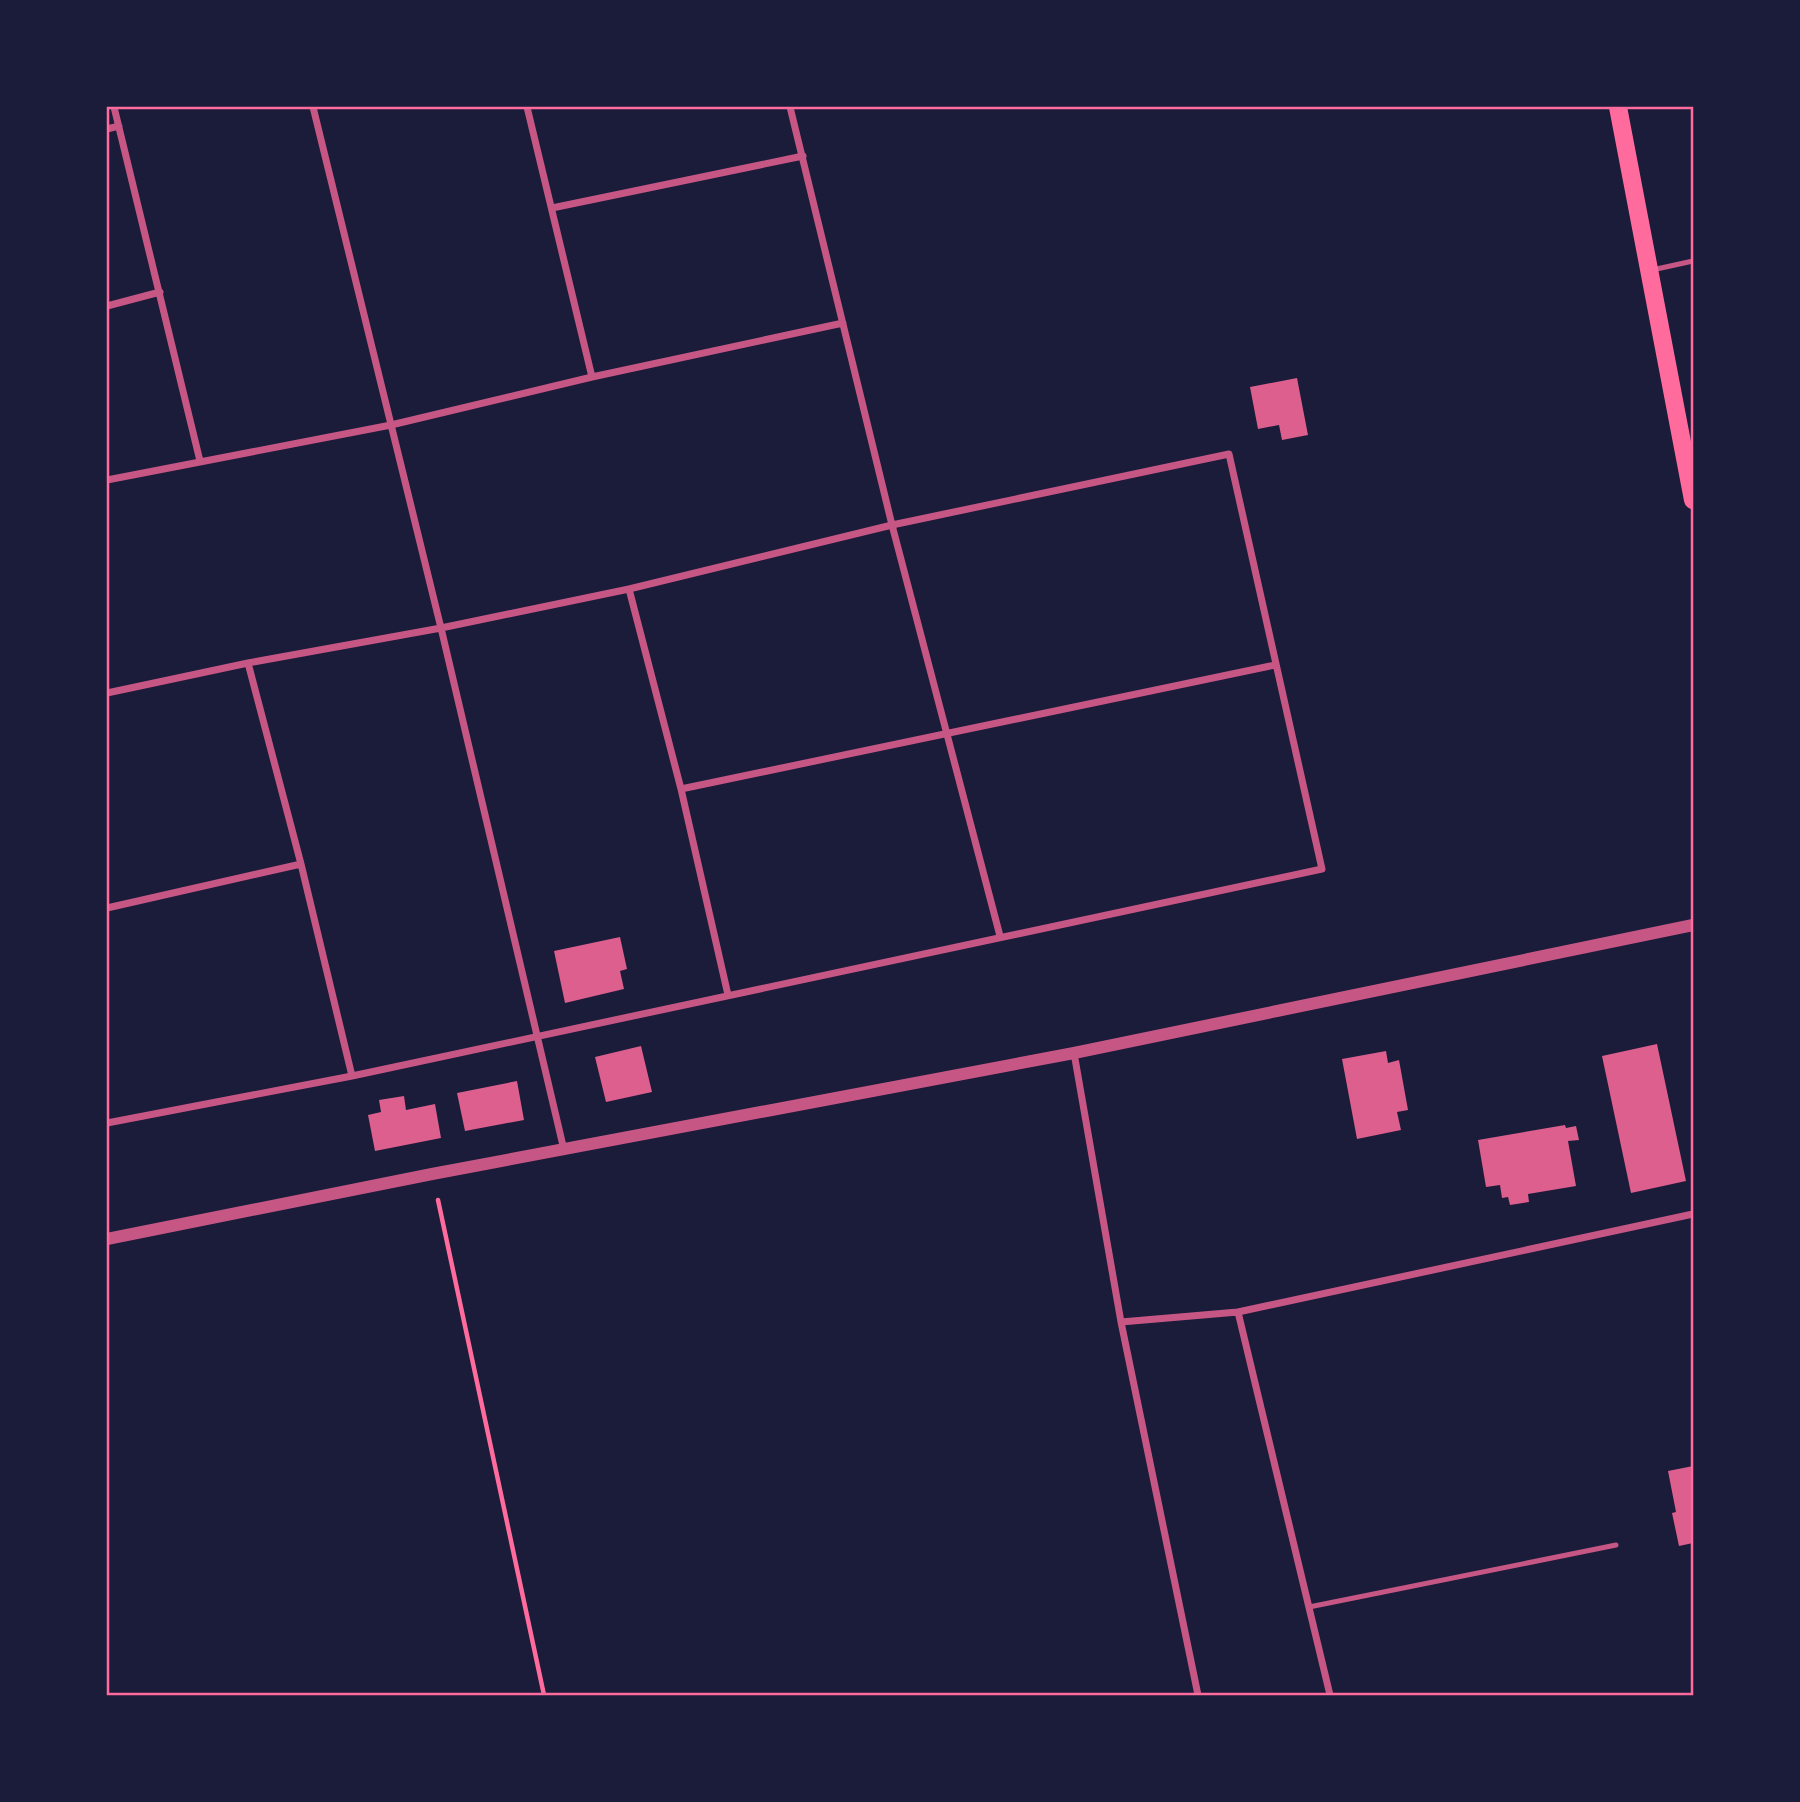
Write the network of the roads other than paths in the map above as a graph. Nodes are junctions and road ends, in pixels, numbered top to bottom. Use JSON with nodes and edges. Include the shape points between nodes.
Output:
{"nodes":[{"id":1,"x":114,"y":107,"type":"edge"},
{"id":2,"x":313,"y":107,"type":"edge"},
{"id":3,"x":527,"y":107,"type":"edge"},
{"id":4,"x":790,"y":107,"type":"edge"},
{"id":5,"x":1618,"y":107,"type":"edge"},
{"id":6,"x":119,"y":126,"type":"junction"},
{"id":7,"x":107,"y":129,"type":"edge"},
{"id":8,"x":803,"y":156,"type":"junction"},
{"id":9,"x":552,"y":208,"type":"junction"},
{"id":10,"x":1693,"y":261,"type":"edge"},
{"id":11,"x":1650,"y":270,"type":"junction"},
{"id":12,"x":160,"y":292,"type":"junction"},
{"id":13,"x":107,"y":306,"type":"edge"},
{"id":14,"x":843,"y":323,"type":"junction"},
{"id":15,"x":592,"y":377,"type":"junction"},
{"id":16,"x":391,"y":425,"type":"junction"},
{"id":17,"x":200,"y":461,"type":"junction"},
{"id":18,"x":107,"y":480,"type":"edge"},
{"id":19,"x":1693,"y":500,"type":"edge"},
{"id":20,"x":892,"y":525,"type":"junction"},
{"id":21,"x":629,"y":589,"type":"junction"},
{"id":22,"x":441,"y":628,"type":"junction"},
{"id":23,"x":248,"y":663,"type":"junction"},
{"id":24,"x":1275,"y":665,"type":"junction"},
{"id":25,"x":107,"y":693,"type":"edge"},
{"id":26,"x":946,"y":733,"type":"junction"},
{"id":27,"x":681,"y":789,"type":"junction"},
{"id":28,"x":301,"y":864,"type":"junction"},
{"id":29,"x":107,"y":908,"type":"edge"},
{"id":30,"x":1693,"y":926,"type":"edge"},
{"id":31,"x":1000,"y":936,"type":"junction"},
{"id":32,"x":728,"y":995,"type":"junction"},
{"id":33,"x":538,"y":1035,"type":"junction"},
{"id":34,"x":1074,"y":1053,"type":"junction"},
{"id":35,"x":352,"y":1076,"type":"junction"},
{"id":36,"x":107,"y":1123,"type":"edge"},
{"id":37,"x":564,"y":1150,"type":"junction"},
{"id":38,"x":1693,"y":1213,"type":"edge"},
{"id":39,"x":107,"y":1239,"type":"edge"},
{"id":40,"x":1238,"y":1312,"type":"junction"},
{"id":41,"x":1121,"y":1322,"type":"junction"},
{"id":42,"x":1616,"y":1545,"type":"dead end"},
{"id":43,"x":1309,"y":1607,"type":"junction"},
{"id":44,"x":1198,"y":1695,"type":"edge"},
{"id":45,"x":1330,"y":1695,"type":"edge"}],
"edges":[{"from":1,"to":6,"type":"street"},
{"from":2,"to":16,"type":"street"},
{"from":3,"to":9,"type":"street"},
{"from":4,"to":8,"type":"street"},
{"from":5,"to":11,"type":"main road"},
{"from":6,"to":7,"type":"street"},
{"from":6,"to":12,"type":"street"},
{"from":8,"to":9,"type":"street"},
{"from":8,"to":14,"type":"street"},
{"from":9,"to":15,"type":"street"},
{"from":10,"to":11,"type":"lane"},
{"from":11,"to":19,"type":"main road"},
{"from":12,"to":13,"type":"street"},
{"from":12,"to":17,"type":"street"},
{"from":14,"to":15,"type":"street"},
{"from":14,"to":20,"type":"street"},
{"from":15,"to":16,"type":"street"},
{"from":16,"to":17,"type":"street"},
{"from":16,"to":22,"type":"street"},
{"from":17,"to":18,"type":"street"},
{"from":20,"to":21,"type":"street"},
{"from":20,"to":24,"type":"street","via":[[1229,454]]},
{"from":20,"to":26,"type":"street"},
{"from":21,"to":22,"type":"street"},
{"from":21,"to":27,"type":"street"},
{"from":22,"to":23,"type":"street"},
{"from":22,"to":33,"type":"street"},
{"from":23,"to":25,"type":"street"},
{"from":23,"to":28,"type":"street"},
{"from":24,"to":26,"type":"street"},
{"from":24,"to":31,"type":"street","via":[[1322,869]]},
{"from":26,"to":27,"type":"street"},
{"from":26,"to":31,"type":"street"},
{"from":27,"to":32,"type":"street"},
{"from":28,"to":29,"type":"street"},
{"from":28,"to":35,"type":"street"},
{"from":30,"to":34,"type":"street"},
{"from":31,"to":32,"type":"street"},
{"from":32,"to":33,"type":"street"},
{"from":33,"to":35,"type":"street"},
{"from":33,"to":37,"type":"street"},
{"from":34,"to":37,"type":"street"},
{"from":34,"to":41,"type":"street"},
{"from":35,"to":36,"type":"street"},
{"from":37,"to":39,"type":"street"},
{"from":38,"to":40,"type":"street"},
{"from":40,"to":41,"type":"street"},
{"from":40,"to":43,"type":"street"},
{"from":41,"to":44,"type":"street"},
{"from":42,"to":43,"type":"lane"},
{"from":43,"to":45,"type":"street"}]}
